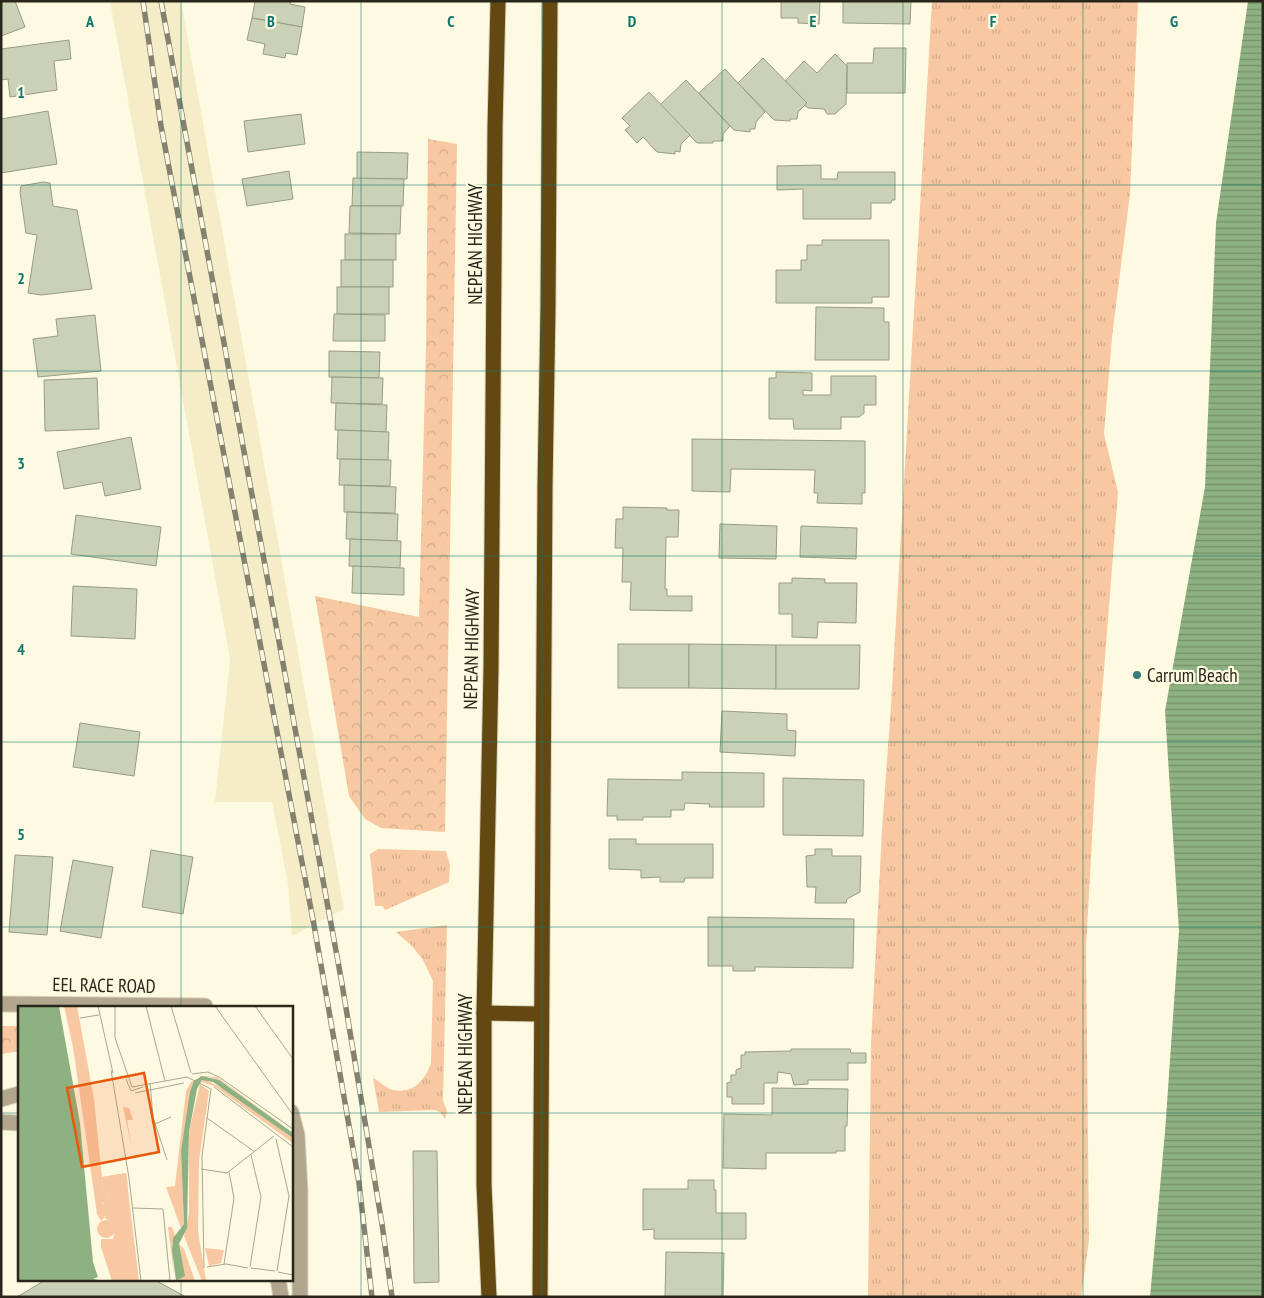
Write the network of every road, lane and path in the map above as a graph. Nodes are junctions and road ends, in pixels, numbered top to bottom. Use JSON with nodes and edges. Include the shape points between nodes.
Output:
{"nodes":[{"id":1,"x":498,"y":1,"type":"edge"},
{"id":2,"x":550,"y":1,"type":"edge"},
{"id":3,"x":1,"y":1004,"type":"edge"},
{"id":4,"x":206,"y":1006,"type":"edge"},
{"id":5,"x":484,"y":1014,"type":"junction"},
{"id":6,"x":541,"y":1014,"type":"junction"},
{"id":7,"x":18,"y":1094,"type":"edge"},
{"id":8,"x":1,"y":1098,"type":"edge"},
{"id":9,"x":292,"y":1116,"type":"edge"},
{"id":10,"x":1,"y":1122,"type":"edge"},
{"id":11,"x":18,"y":1123,"type":"edge"},
{"id":12,"x":278,"y":1280,"type":"edge"},
{"id":13,"x":281,"y":1297,"type":"edge"},
{"id":14,"x":300,"y":1297,"type":"edge"},
{"id":15,"x":489,"y":1297,"type":"edge"},
{"id":16,"x":540,"y":1297,"type":"edge"}],
"edges":[{"from":1,"to":5,"type":"highway","name":"NEPEAN HIGHWAY"},
{"from":2,"to":6,"type":"highway"},
{"from":3,"to":4,"type":"street","name":"EEL RACE ROAD"},
{"from":5,"to":6,"type":"highway"},
{"from":5,"to":15,"type":"highway","name":"NEPEAN HIGHWAY","via":[[484,1186]]},
{"from":6,"to":16,"type":"highway"},
{"from":7,"to":8,"type":"street"},
{"from":9,"to":14,"type":"street","via":[[297,1136],[300,1191]]},
{"from":10,"to":11,"type":"street"},
{"from":12,"to":13,"type":"street"}]}
